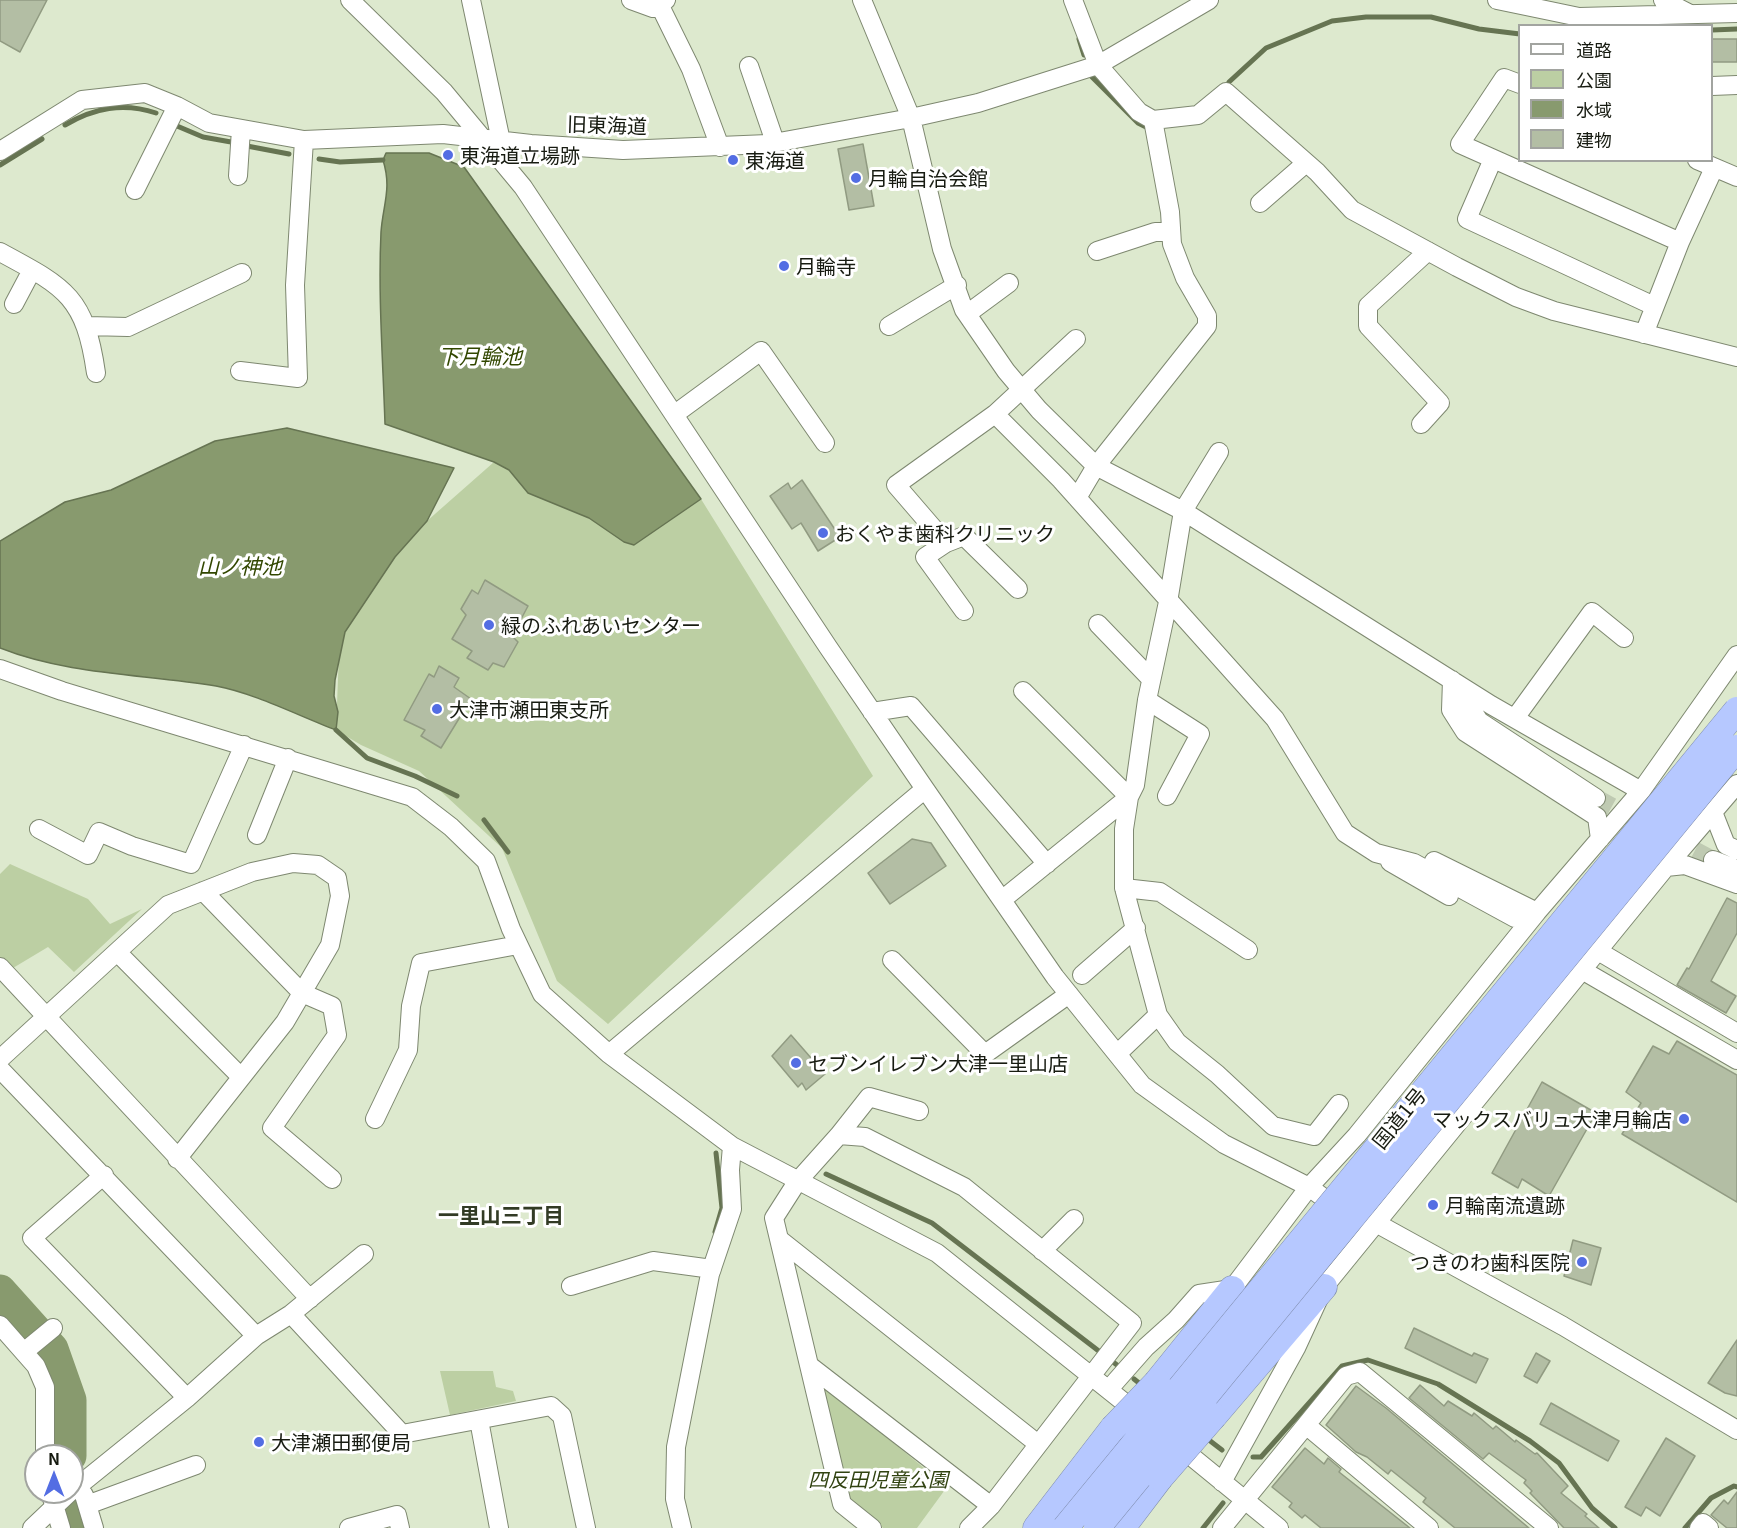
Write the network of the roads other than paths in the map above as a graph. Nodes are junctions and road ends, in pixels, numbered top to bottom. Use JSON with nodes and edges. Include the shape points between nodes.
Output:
{"nodes":[{"id":1,"x":351,"y":0,"type":"edge"},
{"id":2,"x":471,"y":0,"type":"edge"},
{"id":3,"x":631,"y":0,"type":"edge"},
{"id":4,"x":862,"y":0,"type":"edge"},
{"id":5,"x":1073,"y":0,"type":"edge"},
{"id":6,"x":1209,"y":0,"type":"edge"},
{"id":7,"x":1497,"y":0,"type":"edge"},
{"id":8,"x":1663,"y":0,"type":"edge"},
{"id":9,"x":663,"y":2,"type":"edge"},
{"id":10,"x":1737,"y":13,"type":"edge"},
{"id":11,"x":1692,"y":15,"type":"junction"},
{"id":12,"x":1098,"y":65,"type":"junction"},
{"id":13,"x":749,"y":66,"type":"dead end"},
{"id":14,"x":1518,"y":83,"type":"edge"},
{"id":15,"x":1737,"y":85,"type":"edge"},
{"id":16,"x":1713,"y":86,"type":"edge"},
{"id":17,"x":177,"y":105,"type":"junction"},
{"id":18,"x":911,"y":118,"type":"junction"},
{"id":19,"x":1153,"y":121,"type":"junction"},
{"id":20,"x":241,"y":129,"type":"junction"},
{"id":21,"x":304,"y":140,"type":"junction"},
{"id":22,"x":493,"y":141,"type":"junction"},
{"id":23,"x":775,"y":142,"type":"junction"},
{"id":24,"x":720,"y":147,"type":"junction"},
{"id":25,"x":0,"y":151,"type":"edge"},
{"id":26,"x":1493,"y":159,"type":"junction"},
{"id":27,"x":1306,"y":163,"type":"junction"},
{"id":28,"x":1706,"y":164,"type":"edge"},
{"id":29,"x":1152,"y":168,"type":"dead end"},
{"id":30,"x":238,"y":176,"type":"dead end"},
{"id":31,"x":1737,"y":177,"type":"edge"},
{"id":32,"x":135,"y":190,"type":"dead end"},
{"id":33,"x":1260,"y":203,"type":"dead end"},
{"id":34,"x":1163,"y":232,"type":"junction"},
{"id":35,"x":1680,"y":242,"type":"junction"},
{"id":36,"x":1097,"y":251,"type":"dead end"},
{"id":37,"x":1428,"y":251,"type":"junction"},
{"id":38,"x":0,"y":252,"type":"edge"},
{"id":39,"x":32,"y":270,"type":"junction"},
{"id":40,"x":242,"y":273,"type":"dead end"},
{"id":41,"x":1009,"y":283,"type":"dead end"},
{"id":42,"x":957,"y":285,"type":"junction"},
{"id":43,"x":14,"y":304,"type":"dead end"},
{"id":44,"x":1654,"y":306,"type":"junction"},
{"id":45,"x":967,"y":314,"type":"junction"},
{"id":46,"x":87,"y":326,"type":"junction"},
{"id":47,"x":889,"y":326,"type":"dead end"},
{"id":48,"x":1644,"y":334,"type":"junction"},
{"id":49,"x":1076,"y":339,"type":"dead end"},
{"id":50,"x":1737,"y":357,"type":"edge"},
{"id":51,"x":240,"y":371,"type":"dead end"},
{"id":52,"x":96,"y":373,"type":"dead end"},
{"id":53,"x":1021,"y":389,"type":"junction"},
{"id":54,"x":675,"y":414,"type":"junction"},
{"id":55,"x":994,"y":414,"type":"junction"},
{"id":56,"x":1421,"y":424,"type":"dead end"},
{"id":57,"x":825,"y":443,"type":"dead end"},
{"id":58,"x":1219,"y":452,"type":"dead end"},
{"id":59,"x":1096,"y":466,"type":"junction"},
{"id":60,"x":1077,"y":498,"type":"junction"},
{"id":61,"x":1183,"y":511,"type":"junction"},
{"id":62,"x":946,"y":543,"type":"junction"},
{"id":63,"x":1018,"y":589,"type":"dead end"},
{"id":64,"x":1168,"y":602,"type":"junction"},
{"id":65,"x":964,"y":611,"type":"dead end"},
{"id":66,"x":1098,"y":624,"type":"dead end"},
{"id":67,"x":1624,"y":638,"type":"dead end"},
{"id":68,"x":1737,"y":655,"type":"edge"},
{"id":69,"x":0,"y":669,"type":"edge"},
{"id":70,"x":1151,"y":678,"type":"junction"},
{"id":71,"x":1452,"y":680,"type":"junction"},
{"id":72,"x":1023,"y":692,"type":"dead end"},
{"id":73,"x":1147,"y":700,"type":"junction"},
{"id":74,"x":1737,"y":710,"type":"edge"},
{"id":75,"x":872,"y":712,"type":"junction"},
{"id":76,"x":1515,"y":718,"type":"junction"},
{"id":77,"x":244,"y":745,"type":"junction"},
{"id":78,"x":1737,"y":748,"type":"edge"},
{"id":79,"x":288,"y":758,"type":"junction"},
{"id":80,"x":1737,"y":784,"type":"edge"},
{"id":81,"x":925,"y":789,"type":"junction"},
{"id":82,"x":1641,"y":791,"type":"junction"},
{"id":83,"x":1167,"y":796,"type":"dead end"},
{"id":84,"x":1129,"y":797,"type":"junction"},
{"id":85,"x":1596,"y":798,"type":"tunnel mouth"},
{"id":86,"x":1713,"y":812,"type":"junction"},
{"id":87,"x":39,"y":829,"type":"dead end"},
{"id":88,"x":257,"y":835,"type":"dead end"},
{"id":89,"x":1600,"y":839,"type":"junction"},
{"id":90,"x":1737,"y":850,"type":"edge"},
{"id":91,"x":1376,"y":853,"type":"junction"},
{"id":92,"x":1713,"y":860,"type":"tunnel mouth"},
{"id":93,"x":1047,"y":864,"type":"junction"},
{"id":94,"x":1666,"y":867,"type":"junction"},
{"id":95,"x":1737,"y":869,"type":"edge"},
{"id":96,"x":1737,"y":884,"type":"edge"},
{"id":97,"x":1124,"y":888,"type":"junction"},
{"id":98,"x":203,"y":891,"type":"junction"},
{"id":99,"x":1004,"y":899,"type":"junction"},
{"id":100,"x":1537,"y":912,"type":"junction"},
{"id":101,"x":1517,"y":926,"type":"junction"},
{"id":102,"x":1136,"y":928,"type":"junction"},
{"id":103,"x":518,"y":945,"type":"junction"},
{"id":104,"x":1248,"y":950,"type":"dead end"},
{"id":105,"x":117,"y":952,"type":"junction"},
{"id":106,"x":892,"y":960,"type":"dead end"},
{"id":107,"x":1593,"y":963,"type":"junction"},
{"id":108,"x":0,"y":967,"type":"edge"},
{"id":109,"x":1082,"y":975,"type":"dead end"},
{"id":110,"x":302,"y":993,"type":"junction"},
{"id":111,"x":1069,"y":994,"type":"junction"},
{"id":112,"x":1158,"y":1015,"type":"junction"},
{"id":113,"x":47,"y":1016,"type":"junction"},
{"id":114,"x":1737,"y":1033,"type":"edge"},
{"id":115,"x":1737,"y":1046,"type":"edge"},
{"id":116,"x":609,"y":1054,"type":"junction"},
{"id":117,"x":1117,"y":1054,"type":"junction"},
{"id":118,"x":0,"y":1059,"type":"edge"},
{"id":119,"x":1737,"y":1060,"type":"edge"},
{"id":120,"x":0,"y":1069,"type":"edge"},
{"id":121,"x":241,"y":1077,"type":"junction"},
{"id":122,"x":1339,"y":1104,"type":"dead end"},
{"id":123,"x":919,"y":1111,"type":"dead end"},
{"id":124,"x":375,"y":1119,"type":"dead end"},
{"id":125,"x":839,"y":1135,"type":"junction"},
{"id":126,"x":732,"y":1146,"type":"junction"},
{"id":127,"x":177,"y":1159,"type":"junction"},
{"id":128,"x":104,"y":1175,"type":"junction"},
{"id":129,"x":332,"y":1179,"type":"dead end"},
{"id":130,"x":796,"y":1182,"type":"junction"},
{"id":131,"x":1309,"y":1187,"type":"junction"},
{"id":132,"x":1074,"y":1219,"type":"dead end"},
{"id":133,"x":1376,"y":1224,"type":"junction"},
{"id":134,"x":779,"y":1239,"type":"junction"},
{"id":135,"x":1042,"y":1251,"type":"junction"},
{"id":136,"x":364,"y":1254,"type":"dead end"},
{"id":137,"x":712,"y":1269,"type":"junction"},
{"id":138,"x":571,"y":1286,"type":"dead end"},
{"id":139,"x":1324,"y":1287,"type":"junction"},
{"id":140,"x":1232,"y":1289,"type":"junction"},
{"id":141,"x":310,"y":1299,"type":"junction"},
{"id":142,"x":291,"y":1314,"type":"junction"},
{"id":143,"x":0,"y":1325,"type":"edge"},
{"id":144,"x":53,"y":1328,"type":"dead end"},
{"id":145,"x":256,"y":1336,"type":"junction"},
{"id":146,"x":25,"y":1351,"type":"junction"},
{"id":147,"x":810,"y":1366,"type":"junction"},
{"id":148,"x":1094,"y":1370,"type":"junction"},
{"id":149,"x":1109,"y":1389,"type":"junction"},
{"id":150,"x":187,"y":1398,"type":"junction"},
{"id":151,"x":478,"y":1420,"type":"junction"},
{"id":152,"x":1306,"y":1425,"type":"junction"},
{"id":153,"x":1737,"y":1429,"type":"edge"},
{"id":154,"x":45,"y":1444,"type":"edge"},
{"id":155,"x":1038,"y":1444,"type":"junction"},
{"id":156,"x":196,"y":1465,"type":"dead end"},
{"id":157,"x":84,"y":1481,"type":"edge"},
{"id":158,"x":1222,"y":1482,"type":"junction"},
{"id":159,"x":84,"y":1501,"type":"edge"},
{"id":160,"x":1245,"y":1501,"type":"junction"},
{"id":161,"x":49,"y":1504,"type":"edge"},
{"id":162,"x":54,"y":1504,"type":"edge"},
{"id":163,"x":87,"y":1505,"type":"junction"},
{"id":164,"x":991,"y":1506,"type":"junction"},
{"id":165,"x":32,"y":1528,"type":"edge"},
{"id":166,"x":61,"y":1528,"type":"edge"},
{"id":167,"x":94,"y":1528,"type":"edge"},
{"id":168,"x":349,"y":1528,"type":"edge"},
{"id":169,"x":400,"y":1528,"type":"edge"},
{"id":170,"x":499,"y":1528,"type":"edge"},
{"id":171,"x":586,"y":1528,"type":"edge"},
{"id":172,"x":682,"y":1528,"type":"edge"},
{"id":173,"x":872,"y":1528,"type":"edge"},
{"id":174,"x":969,"y":1528,"type":"edge"},
{"id":175,"x":1036,"y":1528,"type":"edge"},
{"id":176,"x":1065,"y":1528,"type":"edge"},
{"id":177,"x":1097,"y":1528,"type":"edge"},
{"id":178,"x":1122,"y":1528,"type":"edge"},
{"id":179,"x":1222,"y":1528,"type":"edge"},
{"id":180,"x":1279,"y":1528,"type":"edge"},
{"id":181,"x":1429,"y":1528,"type":"edge"},
{"id":182,"x":1550,"y":1528,"type":"edge"},
{"id":183,"x":1699,"y":1528,"type":"edge"},
{"id":184,"x":1709,"y":1528,"type":"edge"}],
"edges":[{"from":1,"to":22,"type":"street"},
{"from":2,"to":22,"type":"street"},
{"from":3,"to":9,"type":"street","via":[[653,8]]},
{"from":4,"to":18,"type":"street"},
{"from":5,"to":12,"type":"street"},
{"from":6,"to":12,"type":"street","name":"旧東海道"},
{"from":7,"to":11,"type":"street","via":[[1579,18]]},
{"from":8,"to":11,"type":"street"},
{"from":9,"to":24,"type":"street"},
{"from":10,"to":11,"type":"street"},
{"from":12,"to":18,"type":"street","name":"旧東海道","via":[[978,103]]},
{"from":12,"to":19,"type":"street","via":[[1139,112]]},
{"from":13,"to":23,"type":"street"},
{"from":14,"to":26,"type":"street","via":[[1504,78],[1460,144]]},
{"from":15,"to":16,"type":"street"},
{"from":17,"to":20,"type":"street","name":"旧東海道","via":[[209,123]]},
{"from":17,"to":25,"type":"street","name":"旧東海道","via":[[145,93],[82,100]]},
{"from":17,"to":32,"type":"street"},
{"from":18,"to":23,"type":"street","name":"旧東海道"},
{"from":18,"to":42,"type":"street","via":[[942,249]]},
{"from":19,"to":27,"type":"street","via":[[1198,115],[1226,92]]},
{"from":19,"to":34,"type":"street"},
{"from":20,"to":21,"type":"street","name":"旧東海道"},
{"from":20,"to":30,"type":"street"},
{"from":21,"to":22,"type":"street","name":"旧東海道","via":[[442,134]]},
{"from":21,"to":51,"type":"street","via":[[295,285],[298,378]]},
{"from":22,"to":24,"type":"street","name":"旧東海道","via":[[623,150]]},
{"from":22,"to":54,"type":"street"},
{"from":23,"to":24,"type":"street","name":"旧東海道"},
{"from":26,"to":35,"type":"street"},
{"from":26,"to":44,"type":"street","via":[[1467,219]]},
{"from":27,"to":33,"type":"street"},
{"from":27,"to":37,"type":"street","via":[[1353,210]]},
{"from":28,"to":31,"type":"street"},
{"from":28,"to":35,"type":"street"},
{"from":29,"to":34,"type":"street"},
{"from":34,"to":36,"type":"street"},
{"from":34,"to":59,"type":"street","via":[[1204,309],[1207,326]]},
{"from":35,"to":44,"type":"street"},
{"from":37,"to":48,"type":"street","via":[[1516,297]]},
{"from":37,"to":56,"type":"street","via":[[1368,306],[1368,326],[1440,403]]},
{"from":38,"to":39,"type":"street"},
{"from":39,"to":43,"type":"street"},
{"from":39,"to":46,"type":"street","via":[[68,293]]},
{"from":40,"to":46,"type":"street","via":[[128,327]]},
{"from":41,"to":45,"type":"street"},
{"from":42,"to":45,"type":"street"},
{"from":42,"to":47,"type":"street"},
{"from":44,"to":48,"type":"street"},
{"from":45,"to":53,"type":"street"},
{"from":46,"to":52,"type":"street"},
{"from":48,"to":50,"type":"street"},
{"from":49,"to":53,"type":"street"},
{"from":53,"to":55,"type":"street"},
{"from":53,"to":59,"type":"street"},
{"from":54,"to":57,"type":"street","via":[[761,351]]},
{"from":54,"to":75,"type":"street"},
{"from":55,"to":60,"type":"street"},
{"from":55,"to":62,"type":"street","via":[[896,485]]},
{"from":58,"to":61,"type":"street"},
{"from":59,"to":60,"type":"street"},
{"from":59,"to":61,"type":"street"},
{"from":60,"to":64,"type":"street"},
{"from":61,"to":64,"type":"street"},
{"from":61,"to":71,"type":"street"},
{"from":62,"to":63,"type":"street","via":[[964,536]]},
{"from":62,"to":65,"type":"street","via":[[925,557]]},
{"from":64,"to":70,"type":"street"},
{"from":64,"to":91,"type":"street","via":[[1275,719],[1345,832]]},
{"from":66,"to":70,"type":"street"},
{"from":67,"to":76,"type":"street","via":[[1592,612]]},
{"from":68,"to":82,"type":"street"},
{"from":69,"to":77,"type":"street","via":[[62,692]]},
{"from":70,"to":73,"type":"street"},
{"from":71,"to":76,"type":"street"},
{"from":71,"to":85,"type":"street","via":[[1479,721]]},
{"from":71,"to":89,"type":"street","via":[[1451,710],[1465,732],[1597,818]]},
{"from":72,"to":84,"type":"street"},
{"from":73,"to":83,"type":"street","via":[[1200,734]]},
{"from":73,"to":84,"type":"street","via":[[1135,785]]},
{"from":74,"to":176,"type":"highway","name":"国道1号","bridge":true},
{"from":75,"to":81,"type":"street"},
{"from":75,"to":93,"type":"street","via":[[911,706]]},
{"from":76,"to":82,"type":"street"},
{"from":77,"to":79,"type":"street"},
{"from":77,"to":87,"type":"street","via":[[191,864],[99,832],[88,855]]},
{"from":78,"to":177,"type":"highway","name":"国道1号","bridge":true},
{"from":79,"to":88,"type":"street"},
{"from":79,"to":103,"type":"street","via":[[412,797],[451,827],[486,861]]},
{"from":80,"to":86,"type":"street"},
{"from":81,"to":99,"type":"street"},
{"from":81,"to":116,"type":"street"},
{"from":82,"to":89,"type":"street"},
{"from":84,"to":93,"type":"street"},
{"from":84,"to":97,"type":"street","via":[[1124,829]]},
{"from":86,"to":90,"type":"street","via":[[1726,845]]},
{"from":86,"to":94,"type":"street"},
{"from":89,"to":100,"type":"street"},
{"from":91,"to":100,"type":"street","via":[[1420,854]]},
{"from":91,"to":101,"type":"street","via":[[1410,875]]},
{"from":92,"to":95,"type":"street"},
{"from":93,"to":99,"type":"street"},
{"from":94,"to":96,"type":"street","via":[[1685,865]]},
{"from":94,"to":107,"type":"street"},
{"from":97,"to":102,"type":"street"},
{"from":97,"to":104,"type":"street","via":[[1160,892]]},
{"from":98,"to":105,"type":"street","via":[[168,905]]},
{"from":98,"to":110,"type":"street"},
{"from":98,"to":110,"type":"street","via":[[252,872],[293,863],[318,865],[337,878],[340,896],[330,945]]},
{"from":99,"to":111,"type":"street"},
{"from":100,"to":101,"type":"street"},
{"from":101,"to":131,"type":"street","via":[[1357,1135]]},
{"from":102,"to":109,"type":"street"},
{"from":102,"to":112,"type":"street"},
{"from":103,"to":116,"type":"street","via":[[542,993]]},
{"from":103,"to":124,"type":"street","via":[[421,963],[411,1006],[408,1050]]},
{"from":105,"to":113,"type":"street"},
{"from":105,"to":121,"type":"street"},
{"from":106,"to":111,"type":"street","via":[[985,1054]]},
{"from":107,"to":114,"type":"street"},
{"from":107,"to":115,"type":"street"},
{"from":107,"to":119,"type":"street"},
{"from":107,"to":133,"type":"street"},
{"from":108,"to":113,"type":"street"},
{"from":110,"to":121,"type":"street","via":[[285,1022]]},
{"from":110,"to":129,"type":"street","via":[[332,1006],[337,1035],[272,1128]]},
{"from":111,"to":117,"type":"street"},
{"from":112,"to":117,"type":"street"},
{"from":112,"to":122,"type":"street","via":[[1177,1042],[1273,1126],[1314,1136]]},
{"from":113,"to":118,"type":"street"},
{"from":113,"to":127,"type":"street"},
{"from":116,"to":126,"type":"street"},
{"from":117,"to":131,"type":"street","via":[[1142,1084],[1224,1144]]},
{"from":120,"to":128,"type":"street"},
{"from":121,"to":127,"type":"street"},
{"from":123,"to":125,"type":"street","via":[[869,1097]]},
{"from":125,"to":130,"type":"street"},
{"from":125,"to":135,"type":"street","via":[[864,1137],[964,1187]]},
{"from":126,"to":130,"type":"street"},
{"from":126,"to":137,"type":"street","via":[[732,1209]]},
{"from":127,"to":141,"type":"street"},
{"from":128,"to":145,"type":"street"},
{"from":128,"to":150,"type":"street","via":[[32,1238]]},
{"from":130,"to":134,"type":"street","via":[[774,1218]]},
{"from":130,"to":148,"type":"street","via":[[937,1253]]},
{"from":131,"to":133,"type":"street","via":[[1344,1213]]},
{"from":131,"to":140,"type":"street"},
{"from":132,"to":135,"type":"street"},
{"from":133,"to":139,"type":"street"},
{"from":133,"to":153,"type":"street","via":[[1563,1326]]},
{"from":134,"to":147,"type":"street"},
{"from":134,"to":155,"type":"street"},
{"from":135,"to":148,"type":"street","via":[[1132,1323]]},
{"from":136,"to":141,"type":"street"},
{"from":137,"to":138,"type":"street","via":[[653,1261]]},
{"from":137,"to":172,"type":"street","via":[[676,1447],[675,1499]]},
{"from":139,"to":158,"type":"street","via":[[1296,1348]]},
{"from":139,"to":178,"type":"highway","bridge":true},
{"from":140,"to":149,"type":"street","via":[[1199,1294]]},
{"from":140,"to":175,"type":"highway","bridge":true,"via":[[1157,1382],[1113,1428]]},
{"from":141,"to":142,"type":"street"},
{"from":142,"to":145,"type":"street"},
{"from":142,"to":151,"type":"street","via":[[402,1434]]},
{"from":143,"to":146,"type":"street"},
{"from":144,"to":146,"type":"street"},
{"from":145,"to":150,"type":"street"},
{"from":146,"to":154,"type":"street","via":[[45,1387]]},
{"from":147,"to":164,"type":"street"},
{"from":147,"to":173,"type":"street","via":[[842,1504]]},
{"from":148,"to":149,"type":"street"},
{"from":148,"to":155,"type":"street"},
{"from":149,"to":158,"type":"street"},
{"from":150,"to":157,"type":"street"},
{"from":151,"to":170,"type":"street"},
{"from":151,"to":171,"type":"street","via":[[551,1406],[562,1416]]},
{"from":152,"to":160,"type":"street"},
{"from":152,"to":181,"type":"street"},
{"from":152,"to":182,"type":"street","via":[[1346,1376],[1360,1372]]},
{"from":155,"to":164,"type":"street"},
{"from":156,"to":163,"type":"street"},
{"from":158,"to":160,"type":"street"},
{"from":159,"to":163,"type":"street"},
{"from":160,"to":179,"type":"street"},
{"from":160,"to":180,"type":"street"},
{"from":161,"to":165,"type":"street"},
{"from":162,"to":166,"type":"street"},
{"from":163,"to":167,"type":"street"},
{"from":164,"to":174,"type":"street"},
{"from":168,"to":169,"type":"street","via":[[397,1515]]},
{"from":183,"to":184,"type":"street","via":[[1703,1523]]}]}
